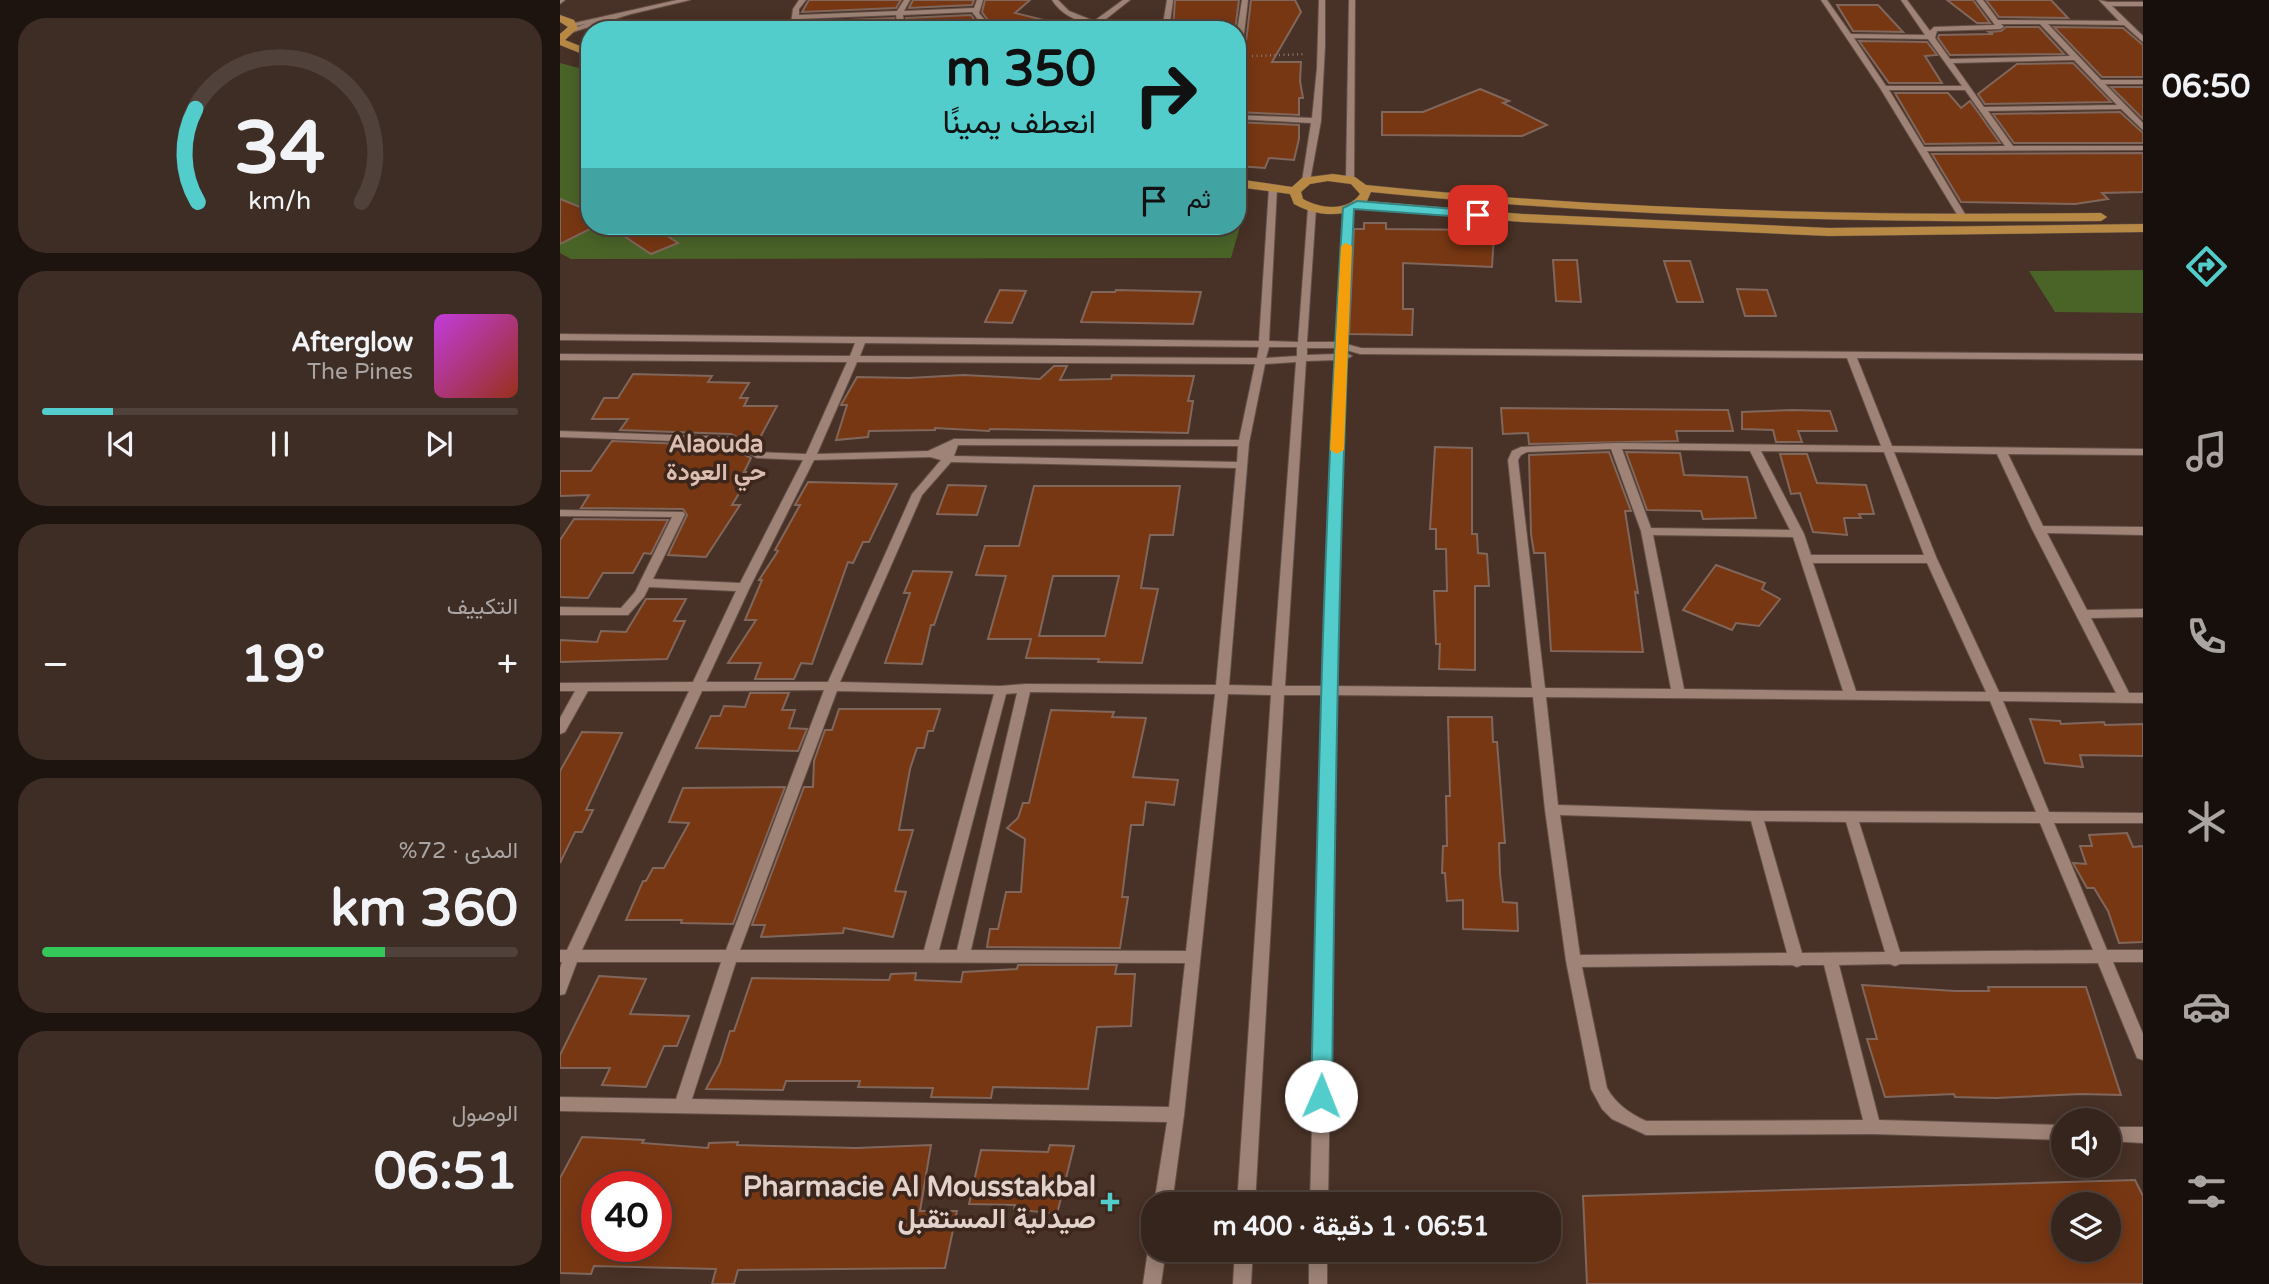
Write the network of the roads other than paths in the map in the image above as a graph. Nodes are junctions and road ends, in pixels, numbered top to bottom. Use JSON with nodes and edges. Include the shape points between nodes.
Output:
{"nodes":[{"id":1,"x":687,"y":0,"type":"edge"},
{"id":2,"x":803,"y":0,"type":"edge"},
{"id":3,"x":907,"y":0,"type":"edge"},
{"id":4,"x":980,"y":0,"type":"edge"},
{"id":5,"x":1055,"y":0,"type":"edge"},
{"id":6,"x":1106,"y":0,"type":"edge"},
{"id":7,"x":1127,"y":0,"type":"edge"},
{"id":8,"x":1170,"y":0,"type":"edge"},
{"id":9,"x":1245,"y":0,"type":"edge"},
{"id":10,"x":1322,"y":0,"type":"edge"},
{"id":11,"x":1352,"y":0,"type":"edge"},
{"id":12,"x":1824,"y":0,"type":"edge"},
{"id":13,"x":1903,"y":0,"type":"edge"},
{"id":14,"x":1979,"y":0,"type":"edge"},
{"id":15,"x":2104,"y":2,"type":"edge"},
{"id":16,"x":2143,"y":4,"type":"edge"},
{"id":17,"x":1119,"y":5,"type":"junction"},
{"id":18,"x":975,"y":10,"type":"junction"},
{"id":19,"x":899,"y":13,"type":"junction"},
{"id":20,"x":794,"y":17,"type":"junction"},
{"id":21,"x":560,"y":18,"type":"edge"},
{"id":22,"x":597,"y":21,"type":"edge"},
{"id":23,"x":794,"y":21,"type":"edge"},
{"id":24,"x":900,"y":21,"type":"edge"},
{"id":25,"x":981,"y":21,"type":"edge"},
{"id":26,"x":1090,"y":21,"type":"edge"},
{"id":27,"x":1099,"y":21,"type":"edge"},
{"id":28,"x":1166,"y":21,"type":"edge"},
{"id":29,"x":1242,"y":21,"type":"edge"},
{"id":30,"x":1998,"y":22,"type":"junction"},
{"id":31,"x":2042,"y":22,"type":"junction"},
{"id":32,"x":2126,"y":23,"type":"junction"},
{"id":33,"x":581,"y":25,"type":"edge"},
{"id":34,"x":572,"y":28,"type":"junction"},
{"id":35,"x":1848,"y":36,"type":"junction"},
{"id":36,"x":1931,"y":37,"type":"junction"},
{"id":37,"x":560,"y":40,"type":"edge"},
{"id":38,"x":2143,"y":40,"type":"edge"},
{"id":39,"x":581,"y":51,"type":"edge"},
{"id":40,"x":560,"y":52,"type":"edge"},
{"id":41,"x":581,"y":55,"type":"edge"},
{"id":42,"x":2076,"y":58,"type":"junction"},
{"id":43,"x":1948,"y":61,"type":"junction"},
{"id":44,"x":2099,"y":82,"type":"junction"},
{"id":45,"x":2143,"y":82,"type":"edge"},
{"id":46,"x":1884,"y":88,"type":"junction"},
{"id":47,"x":1967,"y":88,"type":"junction"},
{"id":48,"x":2122,"y":107,"type":"junction"},
{"id":49,"x":1982,"y":108,"type":"junction"},
{"id":50,"x":1246,"y":117,"type":"edge"},
{"id":51,"x":1317,"y":121,"type":"junction"},
{"id":52,"x":2143,"y":128,"type":"edge"},
{"id":53,"x":2143,"y":148,"type":"edge"},
{"id":54,"x":1920,"y":149,"type":"junction"},
{"id":55,"x":2011,"y":149,"type":"junction"},
{"id":56,"x":1350,"y":179,"type":"junction"},
{"id":57,"x":1306,"y":181,"type":"junction"},
{"id":58,"x":1246,"y":184,"type":"edge"},
{"id":59,"x":1273,"y":188,"type":"junction"},
{"id":60,"x":1364,"y":188,"type":"junction"},
{"id":61,"x":1295,"y":191,"type":"junction"},
{"id":62,"x":1353,"y":206,"type":"junction"},
{"id":63,"x":1312,"y":208,"type":"junction"},
{"id":64,"x":2143,"y":216,"type":"edge"},
{"id":65,"x":1964,"y":219,"type":"junction"},
{"id":66,"x":2143,"y":228,"type":"edge"},
{"id":67,"x":560,"y":337,"type":"edge"},
{"id":68,"x":862,"y":339,"type":"junction"},
{"id":69,"x":1264,"y":346,"type":"junction"},
{"id":70,"x":1302,"y":346,"type":"junction"},
{"id":71,"x":1341,"y":352,"type":"junction"},
{"id":72,"x":1851,"y":356,"type":"junction"},
{"id":73,"x":560,"y":357,"type":"edge"},
{"id":74,"x":2143,"y":357,"type":"edge"},
{"id":75,"x":853,"y":359,"type":"junction"},
{"id":76,"x":1261,"y":361,"type":"junction"},
{"id":77,"x":1300,"y":361,"type":"junction"},
{"id":78,"x":560,"y":434,"type":"edge"},
{"id":79,"x":954,"y":442,"type":"junction"},
{"id":80,"x":1244,"y":443,"type":"junction"},
{"id":81,"x":1615,"y":446,"type":"junction"},
{"id":82,"x":1754,"y":448,"type":"junction"},
{"id":83,"x":1886,"y":449,"type":"junction"},
{"id":84,"x":2001,"y":451,"type":"junction"},
{"id":85,"x":2143,"y":452,"type":"edge"},
{"id":86,"x":930,"y":454,"type":"junction"},
{"id":87,"x":810,"y":457,"type":"junction"},
{"id":88,"x":948,"y":459,"type":"junction"},
{"id":89,"x":1242,"y":465,"type":"junction"},
{"id":90,"x":560,"y":513,"type":"edge"},
{"id":91,"x":2038,"y":529,"type":"junction"},
{"id":92,"x":1647,"y":531,"type":"junction"},
{"id":93,"x":2143,"y":531,"type":"edge"},
{"id":94,"x":1798,"y":534,"type":"junction"},
{"id":95,"x":1807,"y":559,"type":"junction"},
{"id":96,"x":1931,"y":559,"type":"junction"},
{"id":97,"x":645,"y":583,"type":"junction"},
{"id":98,"x":744,"y":587,"type":"junction"},
{"id":99,"x":560,"y":611,"type":"edge"},
{"id":100,"x":2143,"y":613,"type":"edge"},
{"id":101,"x":2084,"y":614,"type":"junction"},
{"id":102,"x":698,"y":686,"type":"junction"},
{"id":103,"x":832,"y":686,"type":"junction"},
{"id":104,"x":560,"y":687,"type":"edge"},
{"id":105,"x":584,"y":687,"type":"junction"},
{"id":106,"x":1025,"y":688,"type":"junction"},
{"id":107,"x":1222,"y":689,"type":"junction"},
{"id":108,"x":1001,"y":691,"type":"junction"},
{"id":109,"x":1278,"y":691,"type":"junction"},
{"id":110,"x":1328,"y":692,"type":"junction"},
{"id":111,"x":1540,"y":694,"type":"junction"},
{"id":112,"x":1678,"y":694,"type":"junction"},
{"id":113,"x":1852,"y":696,"type":"junction"},
{"id":114,"x":1994,"y":696,"type":"junction"},
{"id":115,"x":2125,"y":698,"type":"junction"},
{"id":116,"x":2143,"y":698,"type":"edge"},
{"id":117,"x":560,"y":729,"type":"edge"},
{"id":118,"x":1552,"y":810,"type":"junction"},
{"id":119,"x":1756,"y":816,"type":"junction"},
{"id":120,"x":1851,"y":817,"type":"junction"},
{"id":121,"x":2045,"y":817,"type":"junction"},
{"id":122,"x":2143,"y":818,"type":"edge"},
{"id":123,"x":962,"y":955,"type":"junction"},
{"id":124,"x":566,"y":956,"type":"edge"},
{"id":125,"x":930,"y":956,"type":"junction"},
{"id":126,"x":2102,"y":956,"type":"junction"},
{"id":127,"x":2143,"y":956,"type":"edge"},
{"id":128,"x":1194,"y":957,"type":"junction"},
{"id":129,"x":730,"y":958,"type":"junction"},
{"id":130,"x":1895,"y":960,"type":"junction"},
{"id":131,"x":1573,"y":961,"type":"junction"},
{"id":132,"x":1797,"y":961,"type":"junction"},
{"id":133,"x":1829,"y":961,"type":"junction"},
{"id":134,"x":560,"y":989,"type":"edge"},
{"id":135,"x":2143,"y":1053,"type":"edge"},
{"id":136,"x":560,"y":1104,"type":"edge"},
{"id":137,"x":682,"y":1106,"type":"junction"},
{"id":138,"x":1176,"y":1115,"type":"junction"},
{"id":139,"x":1873,"y":1127,"type":"junction"},
{"id":140,"x":2051,"y":1133,"type":"edge"},
{"id":141,"x":2121,"y":1134,"type":"edge"},
{"id":142,"x":2143,"y":1135,"type":"edge"},
{"id":143,"x":1165,"y":1192,"type":"edge"},
{"id":144,"x":1247,"y":1192,"type":"edge"},
{"id":145,"x":1319,"y":1192,"type":"edge"},
{"id":146,"x":1155,"y":1262,"type":"edge"},
{"id":147,"x":1243,"y":1262,"type":"edge"},
{"id":148,"x":1318,"y":1262,"type":"edge"},
{"id":149,"x":1152,"y":1284,"type":"edge"},
{"id":150,"x":1241,"y":1284,"type":"edge"},
{"id":151,"x":1318,"y":1284,"type":"edge"}],
"edges":[{"from":1,"to":22,"type":"street"},
{"from":2,"to":20,"type":"street"},
{"from":3,"to":19,"type":"street"},
{"from":4,"to":18,"type":"street"},
{"from":5,"to":26,"type":"street","via":[[1065,12]]},
{"from":6,"to":17,"type":"street"},
{"from":7,"to":17,"type":"street"},
{"from":8,"to":28,"type":"street"},
{"from":9,"to":29,"type":"street"},
{"from":10,"to":51,"type":"street","via":[[1324,53]]},
{"from":11,"to":56,"type":"street"},
{"from":12,"to":35,"type":"street"},
{"from":13,"to":36,"type":"street"},
{"from":14,"to":30,"type":"street"},
{"from":15,"to":16,"type":"street"},
{"from":15,"to":32,"type":"street"},
{"from":17,"to":27,"type":"street"},
{"from":18,"to":19,"type":"street"},
{"from":18,"to":25,"type":"street"},
{"from":19,"to":20,"type":"street"},
{"from":19,"to":24,"type":"street"},
{"from":20,"to":23,"type":"street"},
{"from":21,"to":34,"type":"main road"},
{"from":30,"to":31,"type":"street"},
{"from":30,"to":36,"type":"street","via":[[1997,28],[1934,29]]},
{"from":31,"to":32,"type":"street"},
{"from":31,"to":42,"type":"street"},
{"from":32,"to":38,"type":"street"},
{"from":33,"to":34,"type":"street"},
{"from":34,"to":37,"type":"main road"},
{"from":35,"to":36,"type":"street"},
{"from":35,"to":46,"type":"street"},
{"from":36,"to":43,"type":"street"},
{"from":37,"to":39,"type":"main road"},
{"from":40,"to":41,"type":"main road"},
{"from":42,"to":43,"type":"street"},
{"from":42,"to":44,"type":"street"},
{"from":43,"to":47,"type":"street"},
{"from":44,"to":45,"type":"street"},
{"from":44,"to":48,"type":"street"},
{"from":46,"to":47,"type":"street"},
{"from":46,"to":54,"type":"street"},
{"from":47,"to":49,"type":"street"},
{"from":48,"to":49,"type":"street"},
{"from":48,"to":52,"type":"street"},
{"from":49,"to":55,"type":"street"},
{"from":50,"to":51,"type":"street"},
{"from":51,"to":57,"type":"street"},
{"from":53,"to":55,"type":"street"},
{"from":54,"to":55,"type":"street"},
{"from":54,"to":65,"type":"street"},
{"from":56,"to":57,"type":"main road"},
{"from":56,"to":60,"type":"main road"},
{"from":57,"to":61,"type":"main road"},
{"from":58,"to":59,"type":"main road"},
{"from":59,"to":61,"type":"main road"},
{"from":59,"to":69,"type":"street"},
{"from":60,"to":62,"type":"main road","via":[[1366,194]]},
{"from":60,"to":65,"type":"main road","via":[[1647,212]]},
{"from":61,"to":63,"type":"main road","via":[[1298,201]]},
{"from":62,"to":63,"type":"main road"},
{"from":62,"to":66,"type":"main road","via":[[1829,232]]},
{"from":62,"to":71,"type":"street"},
{"from":63,"to":70,"type":"street"},
{"from":64,"to":65,"type":"main road"},
{"from":67,"to":68,"type":"street"},
{"from":68,"to":69,"type":"street"},
{"from":68,"to":75,"type":"street"},
{"from":69,"to":70,"type":"street"},
{"from":69,"to":76,"type":"street"},
{"from":70,"to":71,"type":"street"},
{"from":70,"to":77,"type":"street"},
{"from":71,"to":72,"type":"street"},
{"from":71,"to":77,"type":"street"},
{"from":71,"to":110,"type":"street"},
{"from":72,"to":74,"type":"street"},
{"from":72,"to":83,"type":"street"},
{"from":73,"to":75,"type":"street"},
{"from":75,"to":76,"type":"street"},
{"from":75,"to":87,"type":"street"},
{"from":76,"to":77,"type":"street"},
{"from":76,"to":80,"type":"street"},
{"from":77,"to":109,"type":"street"},
{"from":78,"to":87,"type":"street","via":[[731,440],[757,455]]},
{"from":79,"to":80,"type":"street"},
{"from":79,"to":86,"type":"street"},
{"from":79,"to":88,"type":"street"},
{"from":80,"to":89,"type":"street"},
{"from":81,"to":82,"type":"street"},
{"from":81,"to":92,"type":"street"},
{"from":81,"to":111,"type":"street","via":[[1525,449],[1513,460]]},
{"from":82,"to":83,"type":"street"},
{"from":82,"to":94,"type":"street"},
{"from":83,"to":84,"type":"street"},
{"from":83,"to":96,"type":"street"},
{"from":84,"to":85,"type":"street"},
{"from":84,"to":91,"type":"street"},
{"from":86,"to":87,"type":"street"},
{"from":86,"to":88,"type":"street"},
{"from":87,"to":98,"type":"street"},
{"from":88,"to":89,"type":"street"},
{"from":88,"to":103,"type":"street","via":[[917,494]]},
{"from":89,"to":107,"type":"street"},
{"from":90,"to":97,"type":"street","via":[[679,514]]},
{"from":91,"to":93,"type":"street"},
{"from":91,"to":101,"type":"street"},
{"from":92,"to":94,"type":"street"},
{"from":92,"to":112,"type":"street"},
{"from":94,"to":95,"type":"street"},
{"from":95,"to":96,"type":"street"},
{"from":95,"to":113,"type":"street"},
{"from":96,"to":114,"type":"street"},
{"from":97,"to":98,"type":"street"},
{"from":97,"to":99,"type":"street","via":[[624,612]]},
{"from":98,"to":102,"type":"street"},
{"from":100,"to":101,"type":"street"},
{"from":101,"to":115,"type":"street"},
{"from":102,"to":103,"type":"street"},
{"from":102,"to":105,"type":"street"},
{"from":102,"to":124,"type":"street"},
{"from":103,"to":108,"type":"street"},
{"from":103,"to":129,"type":"street"},
{"from":104,"to":105,"type":"street"},
{"from":105,"to":117,"type":"street"},
{"from":106,"to":107,"type":"street"},
{"from":106,"to":108,"type":"street"},
{"from":106,"to":123,"type":"street"},
{"from":107,"to":109,"type":"street"},
{"from":107,"to":128,"type":"street"},
{"from":108,"to":125,"type":"street"},
{"from":109,"to":110,"type":"street"},
{"from":109,"to":144,"type":"street"},
{"from":110,"to":111,"type":"street"},
{"from":110,"to":145,"type":"street"},
{"from":111,"to":112,"type":"street"},
{"from":111,"to":118,"type":"street"},
{"from":112,"to":113,"type":"street"},
{"from":113,"to":114,"type":"street"},
{"from":114,"to":115,"type":"street"},
{"from":114,"to":121,"type":"street"},
{"from":115,"to":116,"type":"street"},
{"from":118,"to":119,"type":"street"},
{"from":118,"to":131,"type":"street"},
{"from":119,"to":120,"type":"street"},
{"from":119,"to":132,"type":"street"},
{"from":120,"to":121,"type":"street"},
{"from":120,"to":130,"type":"street"},
{"from":121,"to":122,"type":"street"},
{"from":121,"to":126,"type":"street"},
{"from":123,"to":125,"type":"street"},
{"from":123,"to":128,"type":"street"},
{"from":124,"to":129,"type":"street"},
{"from":124,"to":134,"type":"street"},
{"from":125,"to":129,"type":"street"},
{"from":126,"to":127,"type":"street"},
{"from":126,"to":130,"type":"street"},
{"from":126,"to":135,"type":"street"},
{"from":128,"to":138,"type":"street"},
{"from":129,"to":137,"type":"street"},
{"from":130,"to":133,"type":"street"},
{"from":131,"to":132,"type":"street"},
{"from":131,"to":139,"type":"street","via":[[1599,1089],[1607,1106],[1622,1119],[1646,1128]]},
{"from":132,"to":133,"type":"street"},
{"from":133,"to":139,"type":"street"},
{"from":136,"to":137,"type":"street"},
{"from":137,"to":138,"type":"street"},
{"from":138,"to":143,"type":"street"},
{"from":139,"to":140,"type":"street"},
{"from":141,"to":142,"type":"street"},
{"from":146,"to":149,"type":"street"},
{"from":147,"to":150,"type":"street"},
{"from":148,"to":151,"type":"street"}]}
